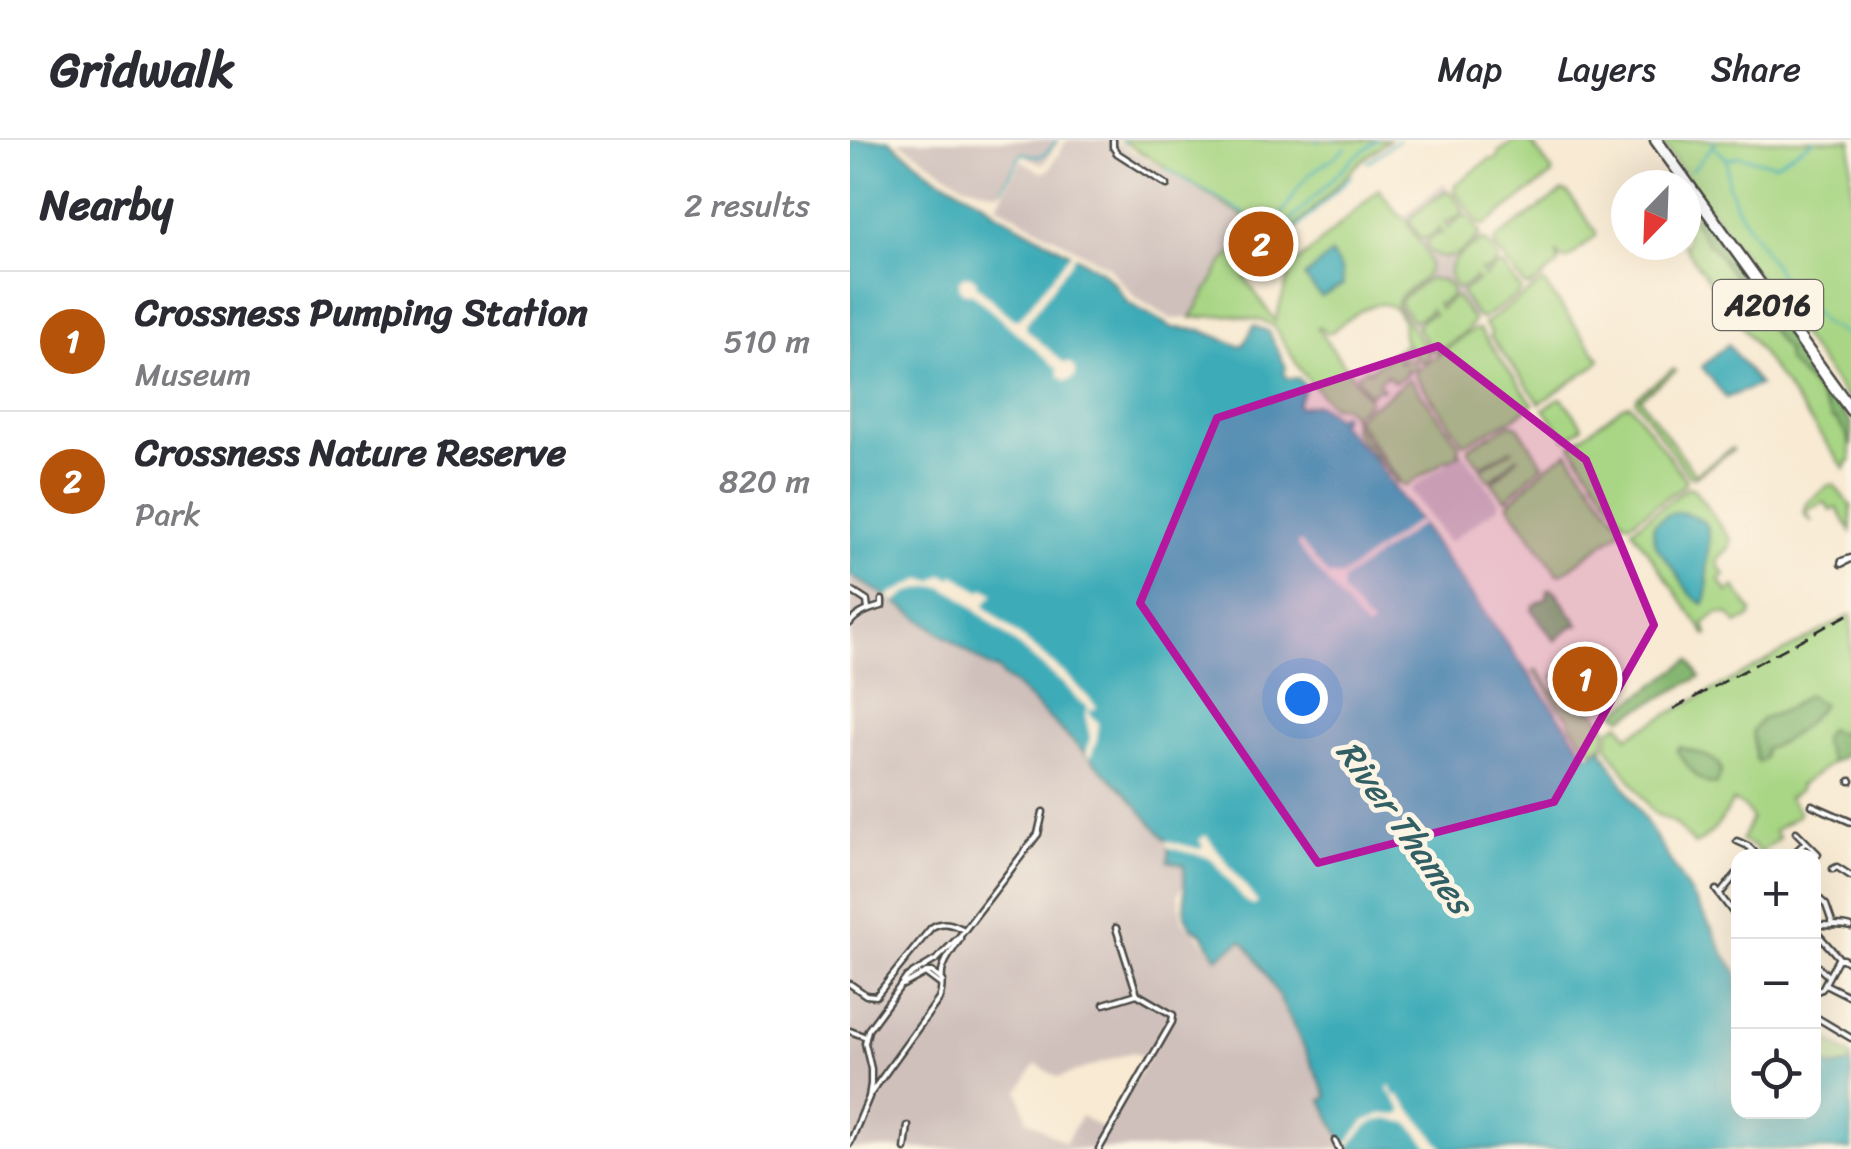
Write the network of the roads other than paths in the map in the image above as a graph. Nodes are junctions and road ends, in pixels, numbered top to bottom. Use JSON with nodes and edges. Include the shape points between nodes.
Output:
{"nodes":[{"id":1,"x":1114,"y":140,"type":"edge"},
{"id":2,"x":1653,"y":140,"type":"edge"},
{"id":3,"x":1672,"y":170,"type":"edge"},
{"id":4,"x":1168,"y":185,"type":"dead end"},
{"id":5,"x":1701,"y":212,"type":"edge"},
{"id":6,"x":1851,"y":410,"type":"edge"},
{"id":7,"x":1851,"y":419,"type":"edge"},
{"id":8,"x":850,"y":590,"type":"edge"},
{"id":9,"x":867,"y":601,"type":"junction"},
{"id":10,"x":868,"y":610,"type":"junction"},
{"id":11,"x":850,"y":624,"type":"edge"},
{"id":12,"x":1812,"y":805,"type":"dead end"},
{"id":13,"x":1043,"y":812,"type":"dead end"},
{"id":14,"x":1851,"y":822,"type":"edge"},
{"id":15,"x":1796,"y":832,"type":"dead end"},
{"id":16,"x":1737,"y":842,"type":"dead end"},
{"id":17,"x":1806,"y":843,"type":"junction"},
{"id":18,"x":1750,"y":849,"type":"edge"},
{"id":19,"x":1799,"y":849,"type":"edge"},
{"id":20,"x":1813,"y":849,"type":"edge"},
{"id":21,"x":1832,"y":869,"type":"dead end"},
{"id":22,"x":1851,"y":876,"type":"edge"},
{"id":23,"x":1731,"y":879,"type":"edge"},
{"id":24,"x":1821,"y":899,"type":"edge"},
{"id":25,"x":1731,"y":910,"type":"edge"},
{"id":26,"x":1821,"y":924,"type":"edge"},
{"id":27,"x":1833,"y":924,"type":"junction"},
{"id":28,"x":1851,"y":925,"type":"edge"},
{"id":29,"x":1116,"y":928,"type":"dead end"},
{"id":30,"x":962,"y":933,"type":"junction"},
{"id":31,"x":1821,"y":938,"type":"edge"},
{"id":32,"x":1840,"y":959,"type":"junction"},
{"id":33,"x":929,"y":964,"type":"junction"},
{"id":34,"x":1851,"y":964,"type":"edge"},
{"id":35,"x":1821,"y":970,"type":"edge"},
{"id":36,"x":942,"y":973,"type":"junction"},
{"id":37,"x":1828,"y":976,"type":"junction"},
{"id":38,"x":850,"y":984,"type":"edge"},
{"id":39,"x":943,"y":984,"type":"junction"},
{"id":40,"x":1825,"y":984,"type":"junction"},
{"id":41,"x":899,"y":987,"type":"junction"},
{"id":42,"x":1821,"y":990,"type":"edge"},
{"id":43,"x":1137,"y":994,"type":"junction"},
{"id":44,"x":1851,"y":997,"type":"edge"},
{"id":45,"x":1104,"y":1004,"type":"dead end"},
{"id":46,"x":1821,"y":1020,"type":"edge"},
{"id":47,"x":850,"y":1031,"type":"edge"},
{"id":48,"x":866,"y":1037,"type":"junction"},
{"id":49,"x":1851,"y":1038,"type":"edge"},
{"id":50,"x":871,"y":1069,"type":"junction"},
{"id":51,"x":886,"y":1072,"type":"junction"},
{"id":52,"x":869,"y":1097,"type":"junction"},
{"id":53,"x":908,"y":1126,"type":"dead end"},
{"id":54,"x":1334,"y":1141,"type":"dead end"},
{"id":55,"x":850,"y":1143,"type":"edge"},
{"id":56,"x":905,"y":1149,"type":"edge"},
{"id":57,"x":1099,"y":1149,"type":"edge"},
{"id":58,"x":1338,"y":1149,"type":"edge"}],
"edges":[{"from":1,"to":4,"type":"street","via":[[1114,151]]},
{"from":2,"to":3,"type":"main road","number":"A2016"},
{"from":2,"to":6,"type":"main road","number":"A2016"},
{"from":5,"to":7,"type":"main road","number":"A2016"},
{"from":8,"to":9,"type":"street"},
{"from":9,"to":10,"type":"street"},
{"from":9,"to":10,"type":"street","via":[[882,600]]},
{"from":10,"to":11,"type":"street"},
{"from":12,"to":14,"type":"street"},
{"from":13,"to":30,"type":"street","via":[[1038,834]]},
{"from":15,"to":17,"type":"street"},
{"from":16,"to":18,"type":"street"},
{"from":17,"to":19,"type":"street"},
{"from":17,"to":20,"type":"street"},
{"from":21,"to":22,"type":"street"},
{"from":23,"to":25,"type":"street","via":[[1718,892]]},
{"from":24,"to":27,"type":"street"},
{"from":26,"to":27,"type":"street"},
{"from":27,"to":28,"type":"street"},
{"from":29,"to":43,"type":"street"},
{"from":30,"to":33,"type":"street"},
{"from":30,"to":36,"type":"street"},
{"from":30,"to":38,"type":"street","via":[[935,924],[879,994],[869,996]]},
{"from":31,"to":32,"type":"street"},
{"from":32,"to":34,"type":"street"},
{"from":32,"to":37,"type":"street"},
{"from":33,"to":36,"type":"street"},
{"from":33,"to":41,"type":"street"},
{"from":35,"to":37,"type":"street"},
{"from":36,"to":39,"type":"street"},
{"from":37,"to":40,"type":"street"},
{"from":39,"to":41,"type":"street","via":[[930,971]]},
{"from":39,"to":51,"type":"street","via":[[939,1000]]},
{"from":40,"to":42,"type":"street"},
{"from":40,"to":44,"type":"street"},
{"from":41,"to":48,"type":"street"},
{"from":43,"to":45,"type":"street"},
{"from":43,"to":57,"type":"street","via":[[1173,1015],[1172,1022]]},
{"from":46,"to":49,"type":"street"},
{"from":47,"to":48,"type":"street"},
{"from":48,"to":50,"type":"street"},
{"from":50,"to":51,"type":"street"},
{"from":50,"to":52,"type":"street"},
{"from":51,"to":52,"type":"street"},
{"from":52,"to":55,"type":"street"},
{"from":53,"to":56,"type":"street"},
{"from":54,"to":58,"type":"street"}]}
